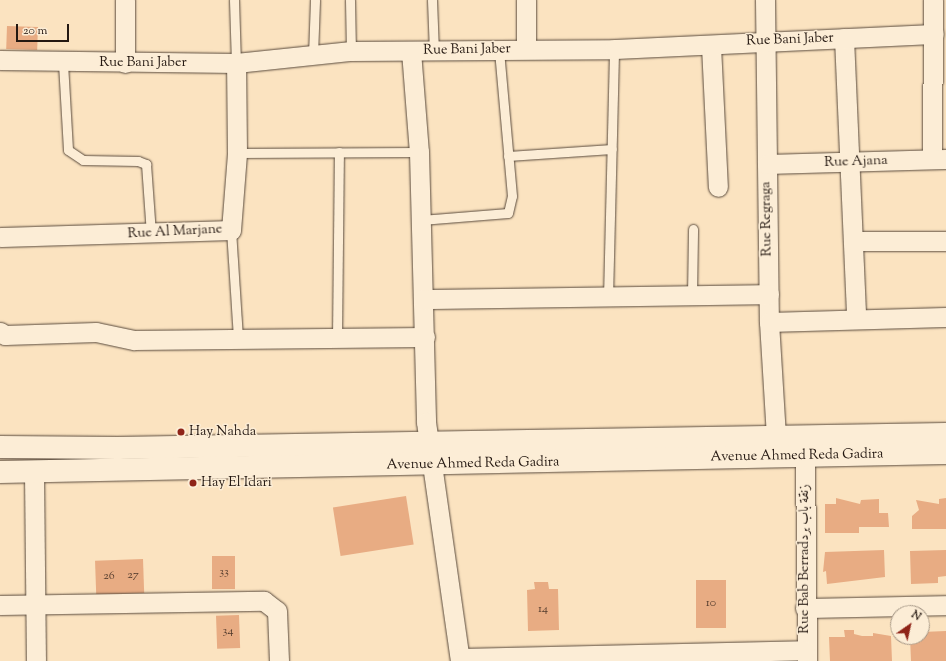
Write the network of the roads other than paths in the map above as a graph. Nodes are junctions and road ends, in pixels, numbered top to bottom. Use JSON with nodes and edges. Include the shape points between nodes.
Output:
{"nodes":[{"id":1,"x":125,"y":0,"type":"edge"},
{"id":2,"x":234,"y":0,"type":"edge"},
{"id":3,"x":315,"y":0,"type":"edge"},
{"id":4,"x":350,"y":0,"type":"edge"},
{"id":5,"x":432,"y":0,"type":"edge"},
{"id":6,"x":526,"y":0,"type":"edge"},
{"id":7,"x":765,"y":0,"type":"edge"},
{"id":8,"x":933,"y":0,"type":"edge"},
{"id":9,"x":934,"y":34,"type":"junction"},
{"id":10,"x":844,"y":38,"type":"junction"},
{"id":11,"x":765,"y":40,"type":"junction"},
{"id":12,"x":711,"y":46,"type":"junction"},
{"id":13,"x":526,"y":49,"type":"junction"},
{"id":14,"x":614,"y":49,"type":"junction"},
{"id":15,"x":499,"y":50,"type":"junction"},
{"id":16,"x":411,"y":51,"type":"junction"},
{"id":17,"x":351,"y":52,"type":"junction"},
{"id":18,"x":434,"y":52,"type":"junction"},
{"id":19,"x":313,"y":55,"type":"junction"},
{"id":20,"x":0,"y":60,"type":"edge"},
{"id":21,"x":63,"y":63,"type":"junction"},
{"id":22,"x":125,"y":63,"type":"junction"},
{"id":23,"x":236,"y":63,"type":"junction"},
{"id":24,"x":939,"y":77,"type":"edge"},
{"id":25,"x":612,"y":149,"type":"junction"},
{"id":26,"x":339,"y":152,"type":"junction"},
{"id":27,"x":419,"y":152,"type":"junction"},
{"id":28,"x":237,"y":153,"type":"junction"},
{"id":29,"x":508,"y":156,"type":"junction"},
{"id":30,"x":939,"y":159,"type":"edge"},
{"id":31,"x":850,"y":162,"type":"junction"},
{"id":32,"x":767,"y":164,"type":"junction"},
{"id":33,"x":718,"y":187,"type":"dead end"},
{"id":34,"x":421,"y":220,"type":"junction"},
{"id":35,"x":693,"y":229,"type":"dead end"},
{"id":36,"x":231,"y":230,"type":"junction"},
{"id":37,"x":151,"y":234,"type":"junction"},
{"id":38,"x":0,"y":237,"type":"edge"},
{"id":39,"x":854,"y":241,"type":"junction"},
{"id":40,"x":946,"y":241,"type":"edge"},
{"id":41,"x":769,"y":294,"type":"junction"},
{"id":42,"x":692,"y":296,"type":"junction"},
{"id":43,"x":608,"y":298,"type":"junction"},
{"id":44,"x":423,"y":299,"type":"junction"},
{"id":45,"x":946,"y":317,"type":"edge"},
{"id":46,"x":856,"y":318,"type":"junction"},
{"id":47,"x":769,"y":322,"type":"junction"},
{"id":48,"x":0,"y":332,"type":"edge"},
{"id":49,"x":337,"y":337,"type":"junction"},
{"id":50,"x":425,"y":337,"type":"junction"},
{"id":51,"x":238,"y":338,"type":"junction"},
{"id":52,"x":946,"y":434,"type":"edge"},
{"id":53,"x":776,"y":438,"type":"junction"},
{"id":54,"x":429,"y":441,"type":"junction"},
{"id":55,"x":0,"y":447,"type":"edge"},
{"id":56,"x":946,"y":453,"type":"edge"},
{"id":57,"x":805,"y":456,"type":"junction"},
{"id":58,"x":432,"y":465,"type":"junction"},
{"id":59,"x":0,"y":472,"type":"edge"},
{"id":60,"x":34,"y":473,"type":"junction"},
{"id":61,"x":36,"y":604,"type":"junction"},
{"id":62,"x":0,"y":605,"type":"edge"},
{"id":63,"x":946,"y":605,"type":"edge"},
{"id":64,"x":806,"y":608,"type":"junction"},
{"id":65,"x":806,"y":655,"type":"edge"},
{"id":66,"x":780,"y":656,"type":"edge"},
{"id":67,"x":460,"y":659,"type":"edge"},
{"id":68,"x":36,"y":661,"type":"edge"},
{"id":69,"x":279,"y":661,"type":"edge"}],
"edges":[{"from":1,"to":22,"type":"street"},
{"from":2,"to":23,"type":"lane"},
{"from":3,"to":19,"type":"lane"},
{"from":4,"to":17,"type":"lane"},
{"from":5,"to":18,"type":"lane"},
{"from":6,"to":13,"type":"street"},
{"from":7,"to":11,"type":"street","name":"Rue Regraga"},
{"from":8,"to":9,"type":"street"},
{"from":9,"to":10,"type":"street","name":"Rue Bani Jaber"},
{"from":9,"to":24,"type":"street"},
{"from":10,"to":11,"type":"street","name":"Rue Bani Jaber"},
{"from":10,"to":31,"type":"street"},
{"from":11,"to":12,"type":"street","name":"Rue Bani Jaber"},
{"from":11,"to":32,"type":"street","name":"Rue Regraga"},
{"from":12,"to":14,"type":"street","name":"Rue Bani Jaber"},
{"from":12,"to":33,"type":"street"},
{"from":13,"to":14,"type":"street","name":"Rue Bani Jaber"},
{"from":13,"to":15,"type":"street","name":"Rue Bani Jaber"},
{"from":14,"to":25,"type":"lane"},
{"from":15,"to":18,"type":"street","name":"Rue Bani Jaber"},
{"from":15,"to":29,"type":"lane"},
{"from":16,"to":17,"type":"street","name":"Rue Bani Jaber"},
{"from":16,"to":18,"type":"street","name":"Rue Bani Jaber"},
{"from":16,"to":27,"type":"street"},
{"from":17,"to":19,"type":"street","name":"Rue Bani Jaber"},
{"from":19,"to":23,"type":"street","name":"Rue Bani Jaber"},
{"from":20,"to":21,"type":"street","name":"Rue Bani Jaber"},
{"from":21,"to":22,"type":"street","name":"Rue Bani Jaber"},
{"from":21,"to":37,"type":"lane","via":[[68,150],[83,160],[138,161],[146,164]]},
{"from":22,"to":23,"type":"street","name":"Rue Bani Jaber"},
{"from":23,"to":28,"type":"street","name":"Rue Al Marjane"},
{"from":24,"to":30,"type":"street"},
{"from":25,"to":29,"type":"lane"},
{"from":25,"to":43,"type":"lane"},
{"from":26,"to":27,"type":"lane"},
{"from":26,"to":28,"type":"lane"},
{"from":26,"to":49,"type":"lane"},
{"from":27,"to":34,"type":"street"},
{"from":28,"to":36,"type":"street","name":"Rue Al Marjane"},
{"from":29,"to":34,"type":"lane","via":[[512,196],[508,213]]},
{"from":30,"to":31,"type":"street","name":"Rue Ajana"},
{"from":31,"to":32,"type":"street","name":"Rue Ajana"},
{"from":31,"to":39,"type":"street"},
{"from":32,"to":41,"type":"street","name":"Rue Regraga"},
{"from":34,"to":44,"type":"street"},
{"from":35,"to":42,"type":"lane"},
{"from":36,"to":37,"type":"street","name":"Rue Al Marjane"},
{"from":36,"to":51,"type":"lane"},
{"from":37,"to":38,"type":"street","name":"Rue Al Marjane"},
{"from":39,"to":40,"type":"street"},
{"from":39,"to":46,"type":"street"},
{"from":41,"to":42,"type":"street"},
{"from":41,"to":47,"type":"street","name":"Rue Regraga"},
{"from":42,"to":43,"type":"street"},
{"from":43,"to":44,"type":"street"},
{"from":44,"to":50,"type":"street"},
{"from":45,"to":46,"type":"street"},
{"from":46,"to":47,"type":"street"},
{"from":47,"to":53,"type":"street","name":"Rue Regraga"},
{"from":48,"to":51,"type":"street","via":[[5,335],[89,332],[134,340]]},
{"from":49,"to":50,"type":"street"},
{"from":49,"to":51,"type":"street"},
{"from":50,"to":54,"type":"street"},
{"from":52,"to":53,"type":"main road","name":"Avenue Ahmed Reda Gadira"},
{"from":53,"to":54,"type":"main road","name":"Avenue Ahmed Reda Gadira"},
{"from":54,"to":55,"type":"main road","name":"Avenue Ahmed Reda Gadira","via":[[118,448]]},
{"from":54,"to":58,"type":"street"},
{"from":56,"to":57,"type":"main road","name":"Avenue Ahmed Reda Gadira"},
{"from":57,"to":58,"type":"main road","name":"Avenue Ahmed Reda Gadira"},
{"from":57,"to":64,"type":"street","name":"Rue Bab Berradزنقة باب برد"},
{"from":58,"to":60,"type":"main road","name":"Avenue Ahmed Reda Gadira"},
{"from":58,"to":67,"type":"street"},
{"from":59,"to":60,"type":"main road","name":"Avenue Ahmed Reda Gadira"},
{"from":60,"to":61,"type":"street"},
{"from":61,"to":62,"type":"street"},
{"from":61,"to":68,"type":"street"},
{"from":61,"to":69,"type":"street","via":[[264,601],[277,611]]},
{"from":63,"to":64,"type":"street"},
{"from":64,"to":65,"type":"street","name":"Rue Bab Berradزنقة باب برد"},
{"from":65,"to":66,"type":"street"},
{"from":66,"to":67,"type":"street"}]}
